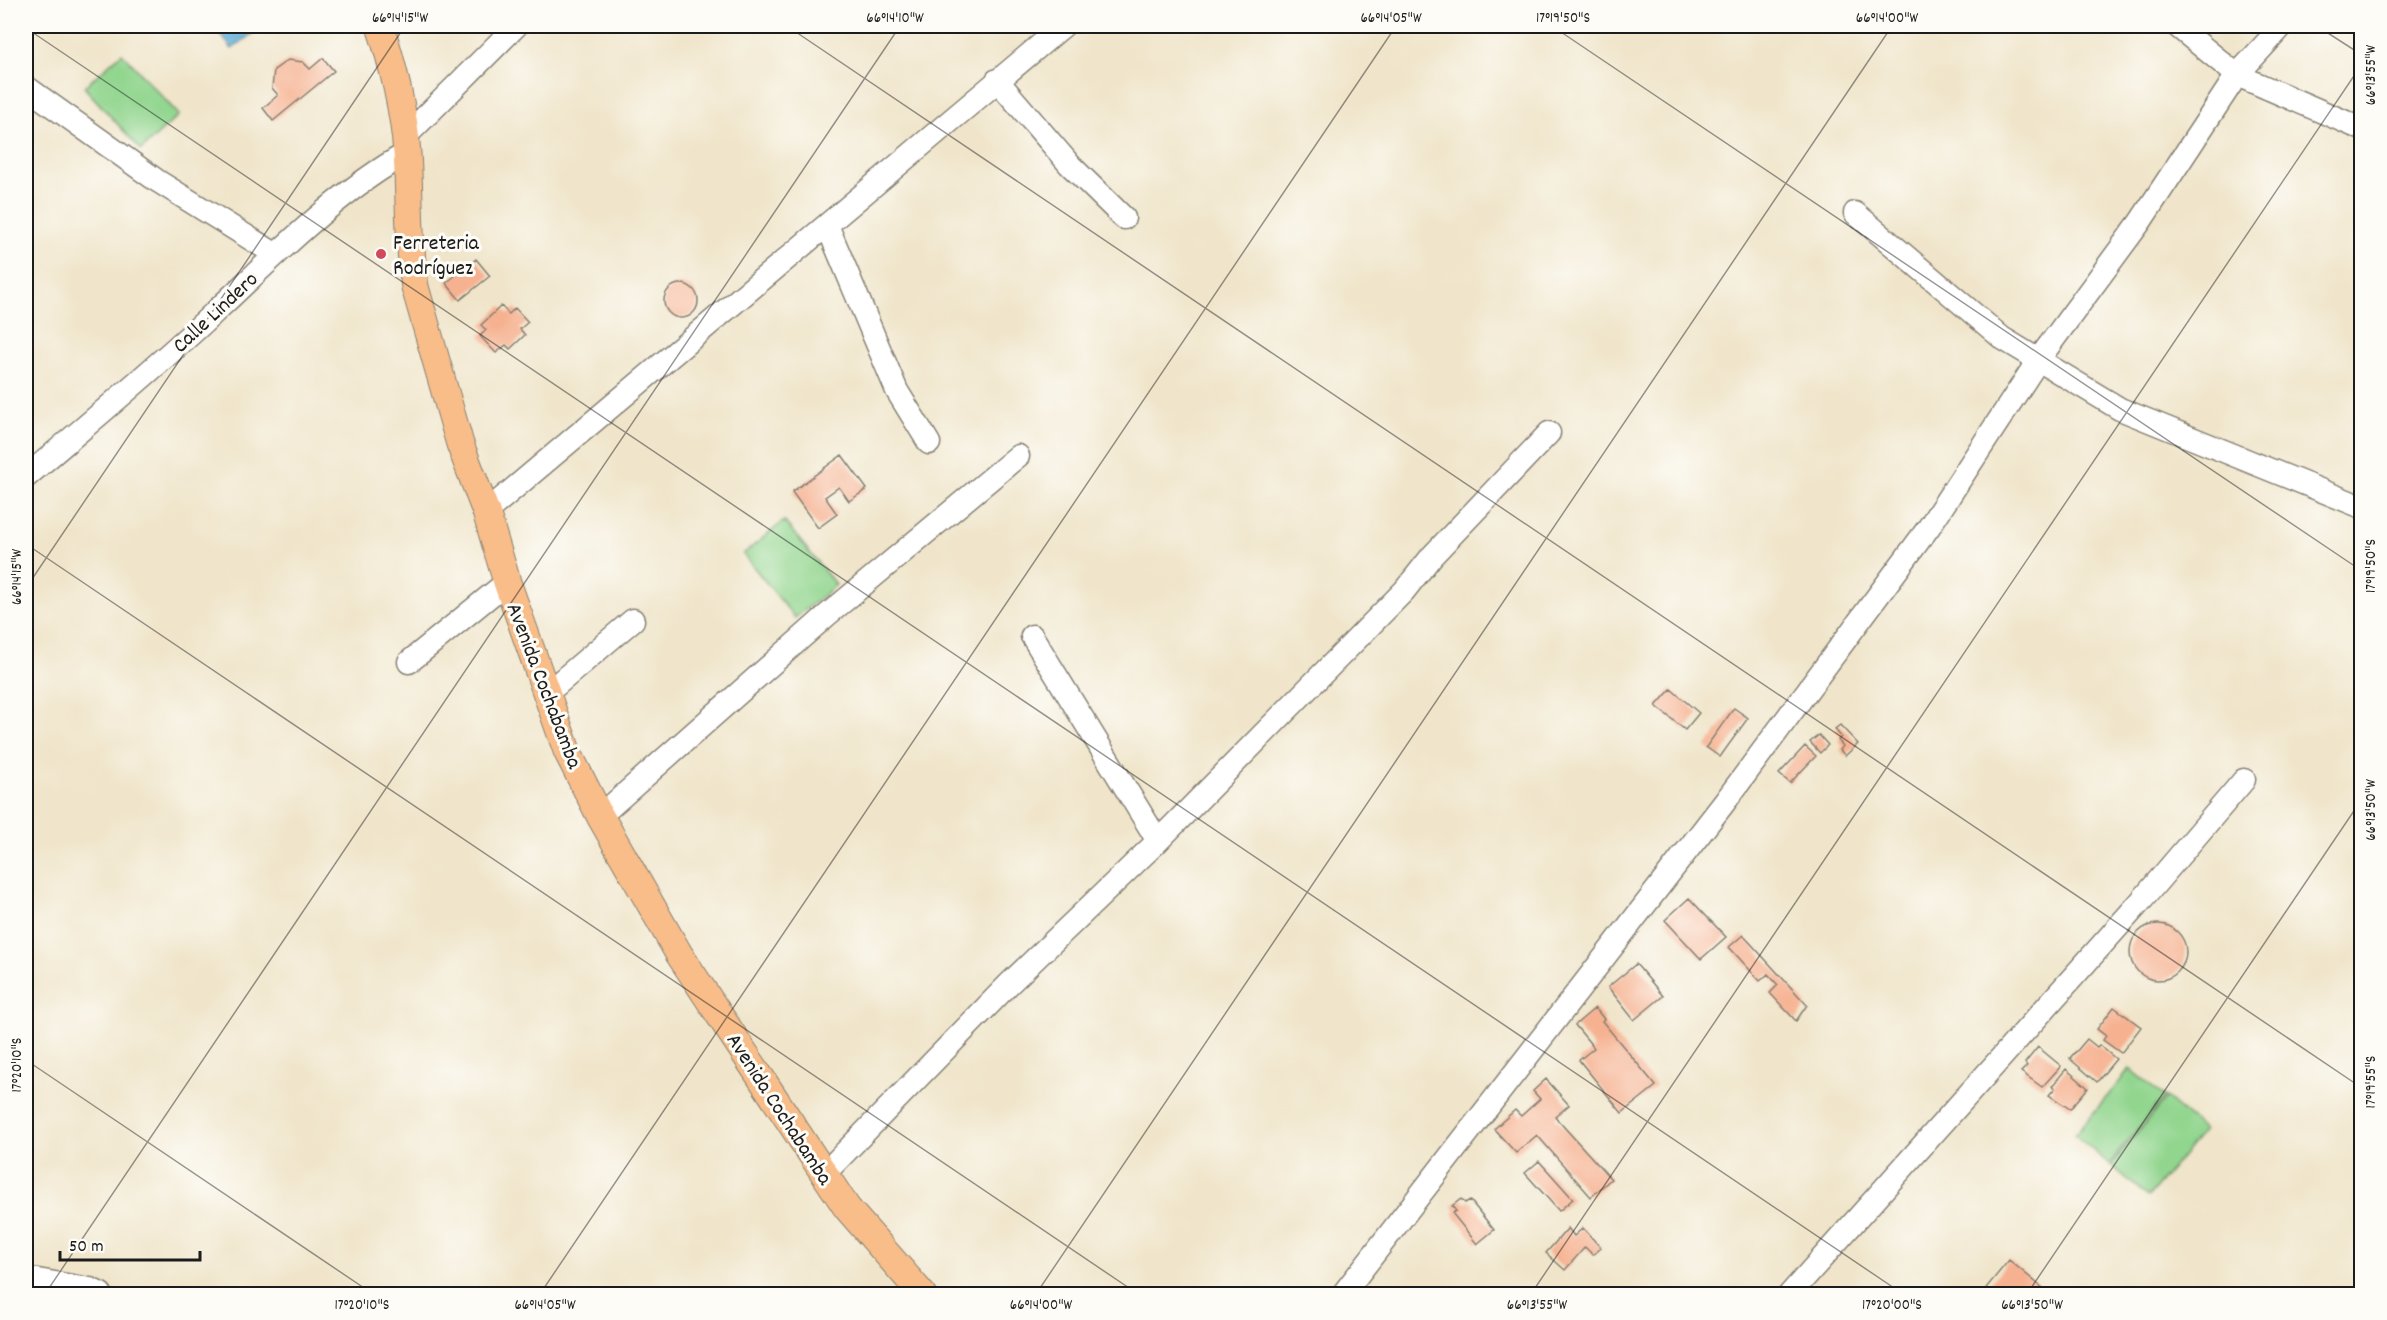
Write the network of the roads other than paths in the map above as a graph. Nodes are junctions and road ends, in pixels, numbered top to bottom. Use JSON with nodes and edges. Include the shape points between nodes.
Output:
{"nodes":[{"id":1,"x":380,"y":26,"type":"edge"},
{"id":2,"x":516,"y":26,"type":"edge"},
{"id":3,"x":1063,"y":26,"type":"edge"},
{"id":4,"x":2177,"y":26,"type":"edge"},
{"id":5,"x":2282,"y":26,"type":"edge"},
{"id":6,"x":2237,"y":75,"type":"junction"},
{"id":7,"x":997,"y":80,"type":"junction"},
{"id":8,"x":26,"y":87,"type":"edge"},
{"id":9,"x":2361,"y":129,"type":"edge"},
{"id":10,"x":406,"y":145,"type":"junction"},
{"id":11,"x":1855,"y":213,"type":"dead end"},
{"id":12,"x":1124,"y":218,"type":"dead end"},
{"id":13,"x":827,"y":225,"type":"junction"},
{"id":14,"x":275,"y":254,"type":"junction"},
{"id":15,"x":2039,"y":359,"type":"junction"},
{"id":16,"x":1549,"y":433,"type":"dead end"},
{"id":17,"x":929,"y":443,"type":"dead end"},
{"id":18,"x":1018,"y":456,"type":"dead end"},
{"id":19,"x":26,"y":477,"type":"edge"},
{"id":20,"x":2361,"y":507,"type":"edge"},
{"id":21,"x":486,"y":512,"type":"junction"},
{"id":22,"x":507,"y":582,"type":"junction"},
{"id":23,"x":633,"y":620,"type":"dead end"},
{"id":24,"x":1032,"y":636,"type":"dead end"},
{"id":25,"x":409,"y":662,"type":"dead end"},
{"id":26,"x":547,"y":693,"type":"junction"},
{"id":27,"x":2244,"y":780,"type":"dead end"},
{"id":28,"x":600,"y":816,"type":"junction"},
{"id":29,"x":1158,"y":841,"type":"junction"},
{"id":30,"x":824,"y":1174,"type":"junction"},
{"id":31,"x":29,"y":1284,"type":"edge"},
{"id":32,"x":101,"y":1294,"type":"edge"},
{"id":33,"x":922,"y":1294,"type":"edge"},
{"id":34,"x":1344,"y":1294,"type":"edge"},
{"id":35,"x":1790,"y":1294,"type":"edge"}],
"edges":[{"from":1,"to":10,"type":"main road","name":"Avenida Cochabamba"},
{"from":2,"to":10,"type":"street","name":"Calle Lindero"},
{"from":3,"to":7,"type":"street"},
{"from":4,"to":6,"type":"street"},
{"from":5,"to":6,"type":"street"},
{"from":6,"to":9,"type":"street"},
{"from":6,"to":15,"type":"street","via":[[2140,222]]},
{"from":7,"to":12,"type":"street","via":[[1070,165]]},
{"from":7,"to":13,"type":"street"},
{"from":8,"to":14,"type":"street","via":[[156,180]]},
{"from":10,"to":14,"type":"street","name":"Calle Lindero"},
{"from":10,"to":21,"type":"main road","name":"Avenida Cochabamba","via":[[415,287],[460,444]]},
{"from":11,"to":15,"type":"street","via":[[2002,338]]},
{"from":13,"to":17,"type":"street","via":[[897,391]]},
{"from":13,"to":21,"type":"street"},
{"from":14,"to":19,"type":"street","name":"Calle Lindero","via":[[217,311]]},
{"from":15,"to":20,"type":"street","via":[[2120,409]]},
{"from":15,"to":34,"type":"street","via":[[1929,527],[1724,803]]},
{"from":16,"to":29,"type":"street","via":[[1432,556],[1404,591]]},
{"from":18,"to":28,"type":"street","via":[[826,616]]},
{"from":21,"to":22,"type":"main road","name":"Avenida Cochabamba"},
{"from":22,"to":25,"type":"street"},
{"from":22,"to":26,"type":"main road","name":"Avenida Cochabamba"},
{"from":23,"to":26,"type":"street"},
{"from":24,"to":29,"type":"street"},
{"from":26,"to":28,"type":"main road","name":"Avenida Cochabamba","via":[[567,751]]},
{"from":27,"to":35,"type":"street"},
{"from":28,"to":30,"type":"main road","name":"Avenida Cochabamba","via":[[679,954]]},
{"from":29,"to":30,"type":"street","via":[[1009,984]]},
{"from":30,"to":33,"type":"main road","name":"Avenida Cochabamba","via":[[847,1208]]},
{"from":31,"to":32,"type":"street","via":[[90,1289]]}]}
